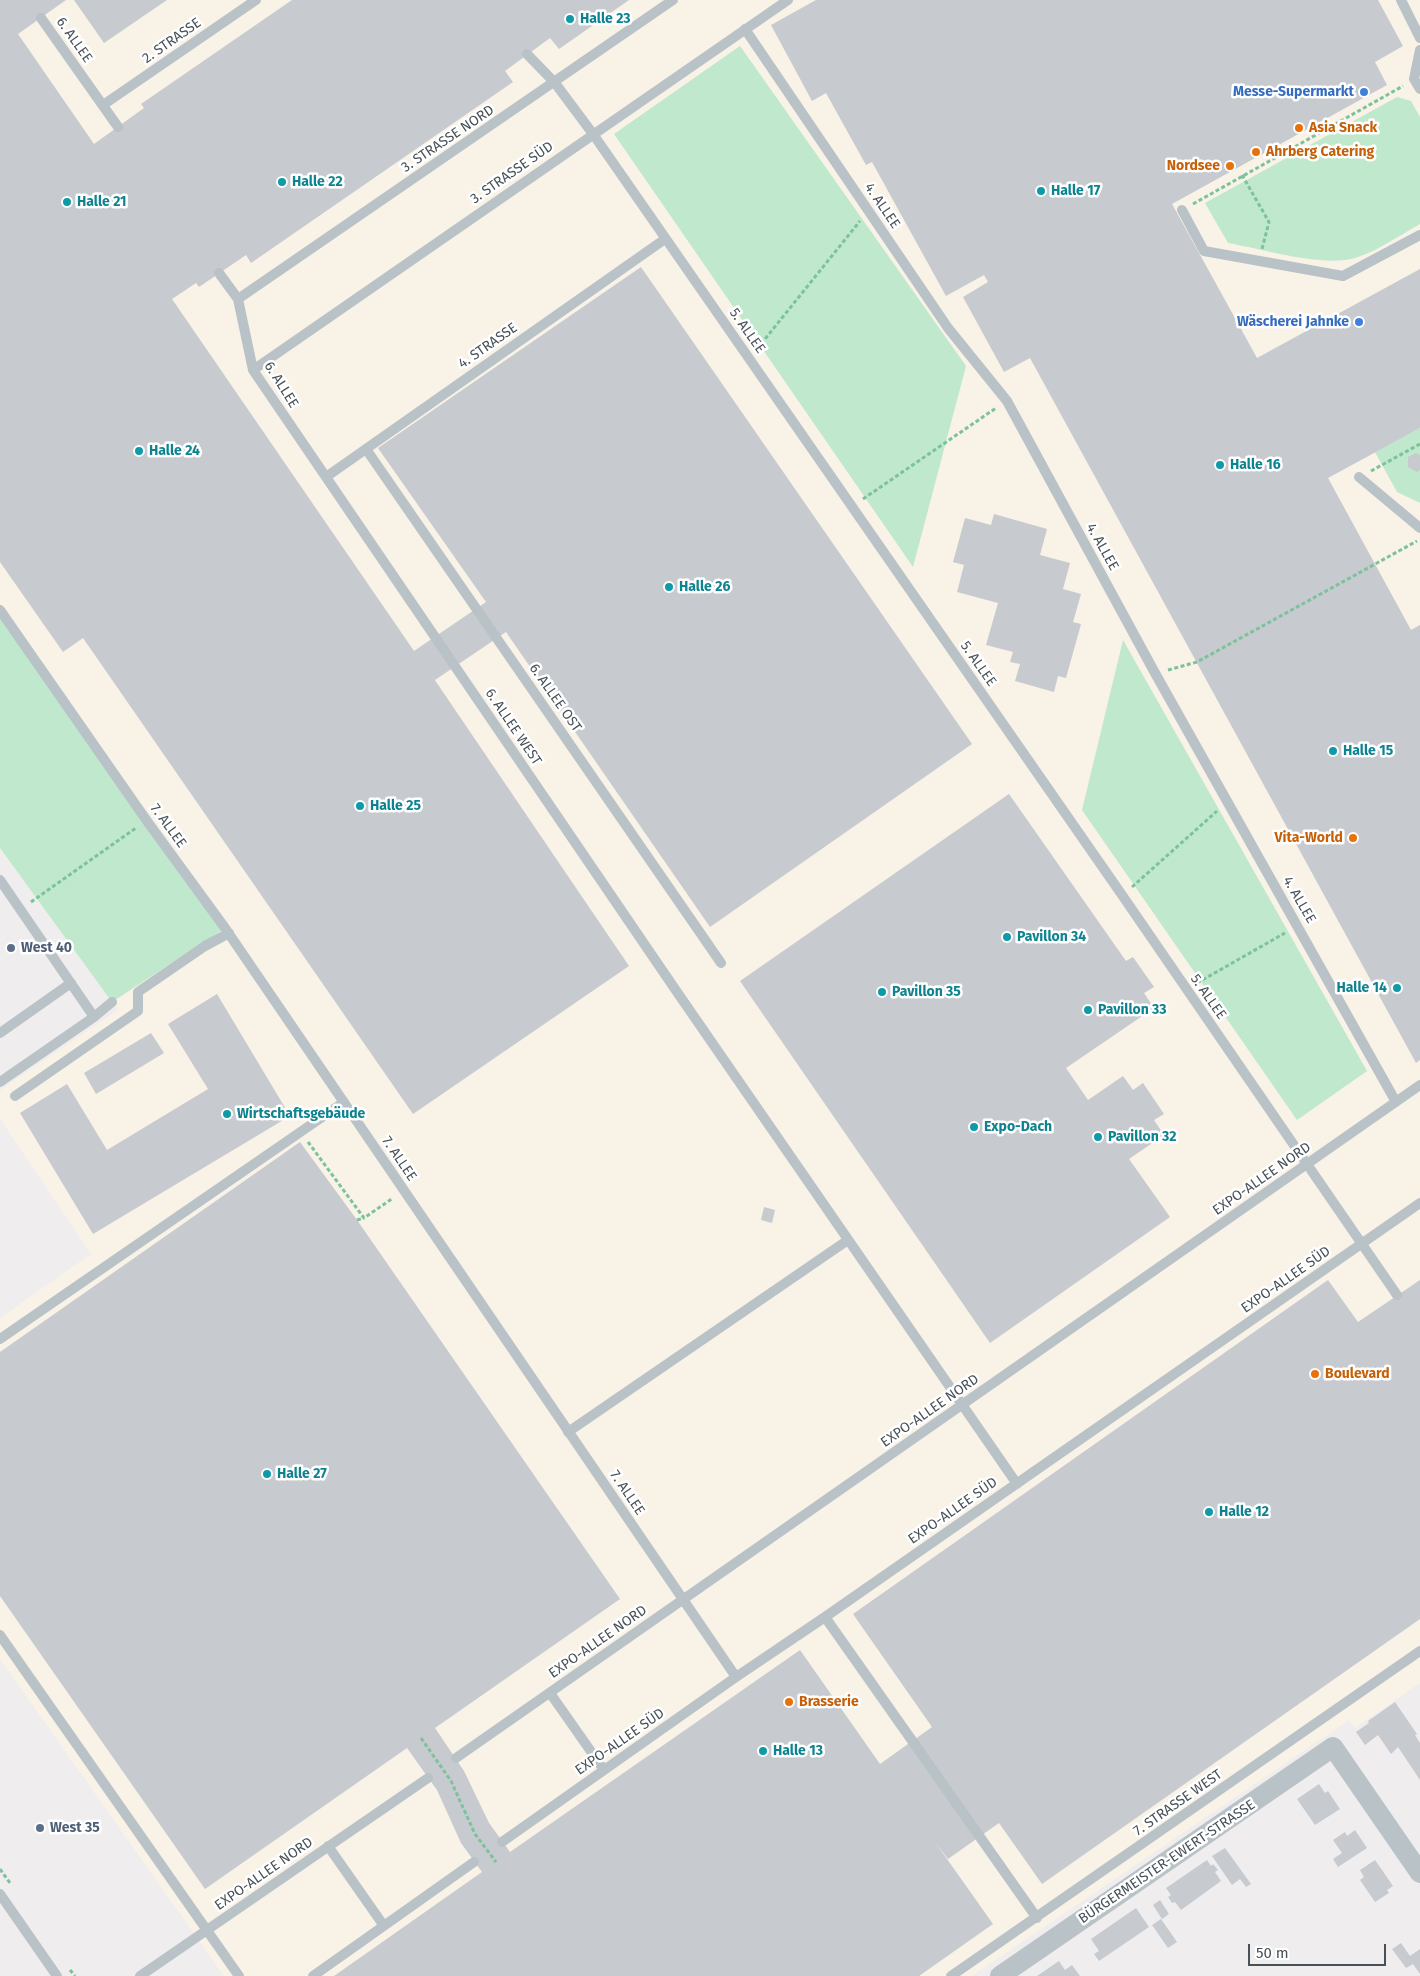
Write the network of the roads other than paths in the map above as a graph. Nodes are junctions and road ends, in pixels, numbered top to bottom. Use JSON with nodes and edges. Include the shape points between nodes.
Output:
{"nodes":[{"id":1,"x":256,"y":0,"type":"edge"},
{"id":2,"x":673,"y":0,"type":"edge"},
{"id":3,"x":788,"y":0,"type":"edge"},
{"id":4,"x":1400,"y":0,"type":"edge"},
{"id":5,"x":41,"y":18,"type":"dead end"},
{"id":6,"x":745,"y":30,"type":"junction"},
{"id":7,"x":1420,"y":38,"type":"edge"},
{"id":8,"x":1420,"y":50,"type":"edge"},
{"id":9,"x":527,"y":54,"type":"dead end"},
{"id":10,"x":1417,"y":77,"type":"edge"},
{"id":11,"x":555,"y":83,"type":"junction"},
{"id":12,"x":1420,"y":90,"type":"edge"},
{"id":13,"x":103,"y":105,"type":"junction"},
{"id":14,"x":118,"y":127,"type":"dead end"},
{"id":15,"x":593,"y":134,"type":"junction"},
{"id":16,"x":1182,"y":210,"type":"road end"},
{"id":17,"x":1420,"y":235,"type":"edge"},
{"id":18,"x":665,"y":239,"type":"junction"},
{"id":19,"x":220,"y":273,"type":"dead end"},
{"id":20,"x":238,"y":299,"type":"junction"},
{"id":21,"x":253,"y":370,"type":"junction"},
{"id":22,"x":366,"y":449,"type":"junction"},
{"id":23,"x":326,"y":477,"type":"junction"},
{"id":24,"x":1359,"y":477,"type":"road end"},
{"id":25,"x":1420,"y":528,"type":"edge"},
{"id":26,"x":0,"y":610,"type":"edge"},
{"id":27,"x":0,"y":880,"type":"edge"},
{"id":28,"x":229,"y":933,"type":"junction"},
{"id":29,"x":721,"y":963,"type":"dead end"},
{"id":30,"x":71,"y":983,"type":"junction"},
{"id":31,"x":112,"y":1002,"type":"dead end"},
{"id":32,"x":94,"y":1017,"type":"junction"},
{"id":33,"x":0,"y":1033,"type":"edge"},
{"id":34,"x":0,"y":1082,"type":"edge"},
{"id":35,"x":1420,"y":1085,"type":"edge"},
{"id":36,"x":14,"y":1096,"type":"dead end"},
{"id":37,"x":344,"y":1102,"type":"junction"},
{"id":38,"x":1396,"y":1102,"type":"junction"},
{"id":39,"x":1308,"y":1164,"type":"junction"},
{"id":40,"x":1420,"y":1203,"type":"edge"},
{"id":41,"x":848,"y":1240,"type":"junction"},
{"id":42,"x":1362,"y":1244,"type":"junction"},
{"id":43,"x":1397,"y":1295,"type":"dead end"},
{"id":44,"x":0,"y":1339,"type":"edge"},
{"id":45,"x":962,"y":1406,"type":"junction"},
{"id":46,"x":568,"y":1432,"type":"junction"},
{"id":47,"x":1017,"y":1484,"type":"junction"},
{"id":48,"x":683,"y":1600,"type":"junction"},
{"id":49,"x":825,"y":1617,"type":"junction"},
{"id":50,"x":0,"y":1635,"type":"edge"},
{"id":51,"x":1420,"y":1651,"type":"edge"},
{"id":52,"x":736,"y":1677,"type":"junction"},
{"id":53,"x":550,"y":1693,"type":"junction"},
{"id":54,"x":456,"y":1758,"type":"dead end"},
{"id":55,"x":604,"y":1770,"type":"junction"},
{"id":56,"x":428,"y":1778,"type":"dead end"},
{"id":57,"x":502,"y":1842,"type":"dead end"},
{"id":58,"x":328,"y":1846,"type":"junction"},
{"id":59,"x":474,"y":1862,"type":"dead end"},
{"id":60,"x":1420,"y":1873,"type":"edge"},
{"id":61,"x":0,"y":1894,"type":"edge"},
{"id":62,"x":1037,"y":1918,"type":"junction"},
{"id":63,"x":384,"y":1926,"type":"junction"},
{"id":64,"x":207,"y":1931,"type":"junction"},
{"id":65,"x":57,"y":1976,"type":"edge"},
{"id":66,"x":140,"y":1976,"type":"edge"},
{"id":67,"x":239,"y":1976,"type":"edge"},
{"id":68,"x":313,"y":1976,"type":"edge"},
{"id":69,"x":951,"y":1976,"type":"edge"},
{"id":70,"x":1000,"y":1976,"type":"edge"}],
"edges":[{"from":1,"to":13,"type":"lane","name":"2. STRASSE"},
{"from":2,"to":11,"type":"lane","name":"3. STRASSE NORD"},
{"from":3,"to":6,"type":"lane","name":"3. STRASSE SÜD"},
{"from":4,"to":7,"type":"lane"},
{"from":5,"to":13,"type":"lane","name":"6. ALLEE"},
{"from":6,"to":15,"type":"lane","name":"3. STRASSE SÜD"},
{"from":6,"to":38,"type":"lane","name":"4. ALLEE","via":[[948,328],[1007,401],[1155,673]]},
{"from":8,"to":10,"type":"lane"},
{"from":9,"to":11,"type":"lane","name":"5. ALLEE"},
{"from":10,"to":12,"type":"lane"},
{"from":11,"to":15,"type":"lane","name":"5. ALLEE"},
{"from":11,"to":20,"type":"lane","name":"3. STRASSE NORD"},
{"from":13,"to":14,"type":"lane","name":"6. ALLEE"},
{"from":15,"to":18,"type":"lane","name":"5. ALLEE"},
{"from":15,"to":21,"type":"lane","name":"3. STRASSE SÜD"},
{"from":16,"to":17,"type":"lane","via":[[1204,251],[1343,276]]},
{"from":18,"to":22,"type":"lane","name":"4. STRASSE"},
{"from":18,"to":39,"type":"lane","name":"5. ALLEE"},
{"from":19,"to":20,"type":"lane","name":"6. ALLEE"},
{"from":20,"to":21,"type":"lane","name":"6. ALLEE"},
{"from":21,"to":23,"type":"lane","name":"6. ALLEE"},
{"from":22,"to":23,"type":"lane","name":"4. STRASSE"},
{"from":22,"to":29,"type":"lane","name":"6. ALLEE OST"},
{"from":23,"to":41,"type":"lane","name":"6. ALLEE WEST"},
{"from":24,"to":25,"type":"lane"},
{"from":26,"to":28,"type":"lane","name":"7. ALLEE"},
{"from":27,"to":30,"type":"lane"},
{"from":28,"to":36,"type":"lane","via":[[138,992],[138,1011]]},
{"from":28,"to":37,"type":"lane","name":"7. ALLEE"},
{"from":30,"to":32,"type":"lane"},
{"from":30,"to":33,"type":"lane"},
{"from":31,"to":32,"type":"lane"},
{"from":32,"to":34,"type":"lane"},
{"from":35,"to":38,"type":"lane","name":"EXPO-ALLEE NORD"},
{"from":37,"to":44,"type":"lane"},
{"from":37,"to":46,"type":"lane","name":"7. ALLEE"},
{"from":38,"to":39,"type":"lane","name":"EXPO-ALLEE NORD"},
{"from":39,"to":42,"type":"lane","name":"5. ALLEE"},
{"from":39,"to":45,"type":"lane","name":"EXPO-ALLEE NORD"},
{"from":40,"to":42,"type":"lane","name":"EXPO-ALLEE SÜD"},
{"from":41,"to":45,"type":"lane","name":"6. ALLEE WEST"},
{"from":41,"to":46,"type":"lane"},
{"from":42,"to":43,"type":"lane","name":"5. ALLEE"},
{"from":42,"to":47,"type":"lane","name":"EXPO-ALLEE SÜD"},
{"from":45,"to":47,"type":"lane","name":"6. ALLEE WEST"},
{"from":45,"to":48,"type":"lane","name":"EXPO-ALLEE NORD"},
{"from":46,"to":48,"type":"lane","name":"7. ALLEE"},
{"from":47,"to":49,"type":"lane","name":"EXPO-ALLEE SÜD"},
{"from":48,"to":52,"type":"lane","name":"7. ALLEE"},
{"from":48,"to":53,"type":"lane","name":"EXPO-ALLEE NORD"},
{"from":49,"to":52,"type":"lane","name":"EXPO-ALLEE SÜD"},
{"from":49,"to":62,"type":"lane"},
{"from":50,"to":64,"type":"lane"},
{"from":51,"to":62,"type":"lane","name":"7. STRASSE WEST"},
{"from":52,"to":55,"type":"lane","name":"EXPO-ALLEE SÜD"},
{"from":53,"to":54,"type":"lane","name":"EXPO-ALLEE NORD"},
{"from":53,"to":55,"type":"lane"},
{"from":55,"to":57,"type":"lane","name":"EXPO-ALLEE SÜD"},
{"from":56,"to":58,"type":"lane","name":"EXPO-ALLEE NORD"},
{"from":58,"to":63,"type":"lane"},
{"from":58,"to":64,"type":"lane","name":"EXPO-ALLEE NORD"},
{"from":59,"to":63,"type":"lane"},
{"from":60,"to":70,"type":"street","name":"BÜRGERMEISTER-EWERT-STRASSE","via":[[1333,1747]]},
{"from":61,"to":65,"type":"lane"},
{"from":62,"to":69,"type":"lane","name":"7. STRASSE WEST"},
{"from":63,"to":68,"type":"lane"},
{"from":64,"to":66,"type":"lane","name":"EXPO-ALLEE NORD"},
{"from":64,"to":67,"type":"lane"}]}
